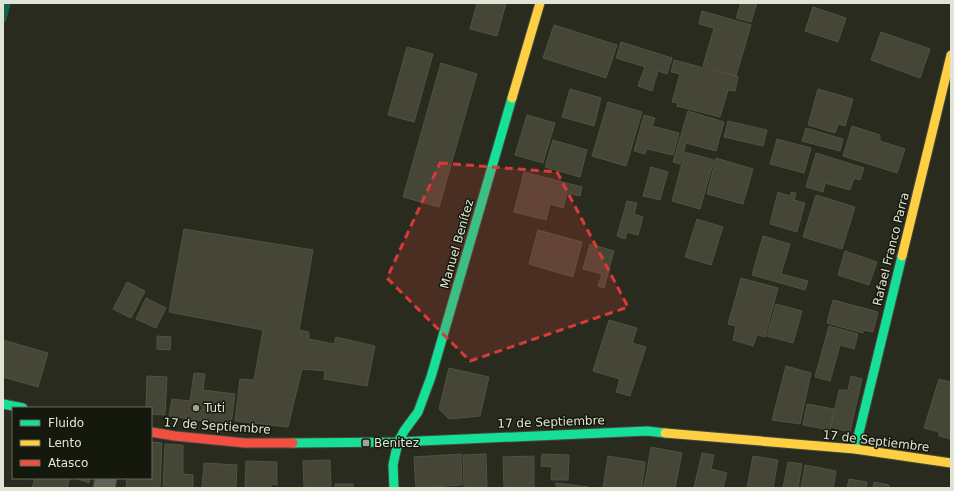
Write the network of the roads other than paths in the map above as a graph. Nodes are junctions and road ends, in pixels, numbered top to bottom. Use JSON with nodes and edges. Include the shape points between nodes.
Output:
{"nodes":[{"id":1,"x":540,"y":3,"type":"edge"},
{"id":2,"x":951,"y":55,"type":"edge"},
{"id":3,"x":3,"y":404,"type":"edge"},
{"id":4,"x":18,"y":407,"type":"edge"},
{"id":5,"x":152,"y":432,"type":"edge"},
{"id":6,"x":398,"y":442,"type":"junction"},
{"id":7,"x":855,"y":449,"type":"junction"},
{"id":8,"x":951,"y":463,"type":"edge"},
{"id":9,"x":394,"y":488,"type":"edge"}],
"edges":[{"from":1,"to":6,"type":"street","name":"Manuel Benítez","via":[[431,377],[418,412]]},
{"from":2,"to":7,"type":"street","name":"Rafael Franco Parra"},
{"from":3,"to":4,"type":"street"},
{"from":5,"to":6,"type":"street","name":"17 de Septiembre","via":[[245,443]]},
{"from":6,"to":7,"type":"street","name":"17 de Septiembre","via":[[647,431]]},
{"from":6,"to":9,"type":"street","name":"Manuel Benítez","via":[[393,465]]},
{"from":7,"to":8,"type":"street","name":"17 de Septiembre"}]}
